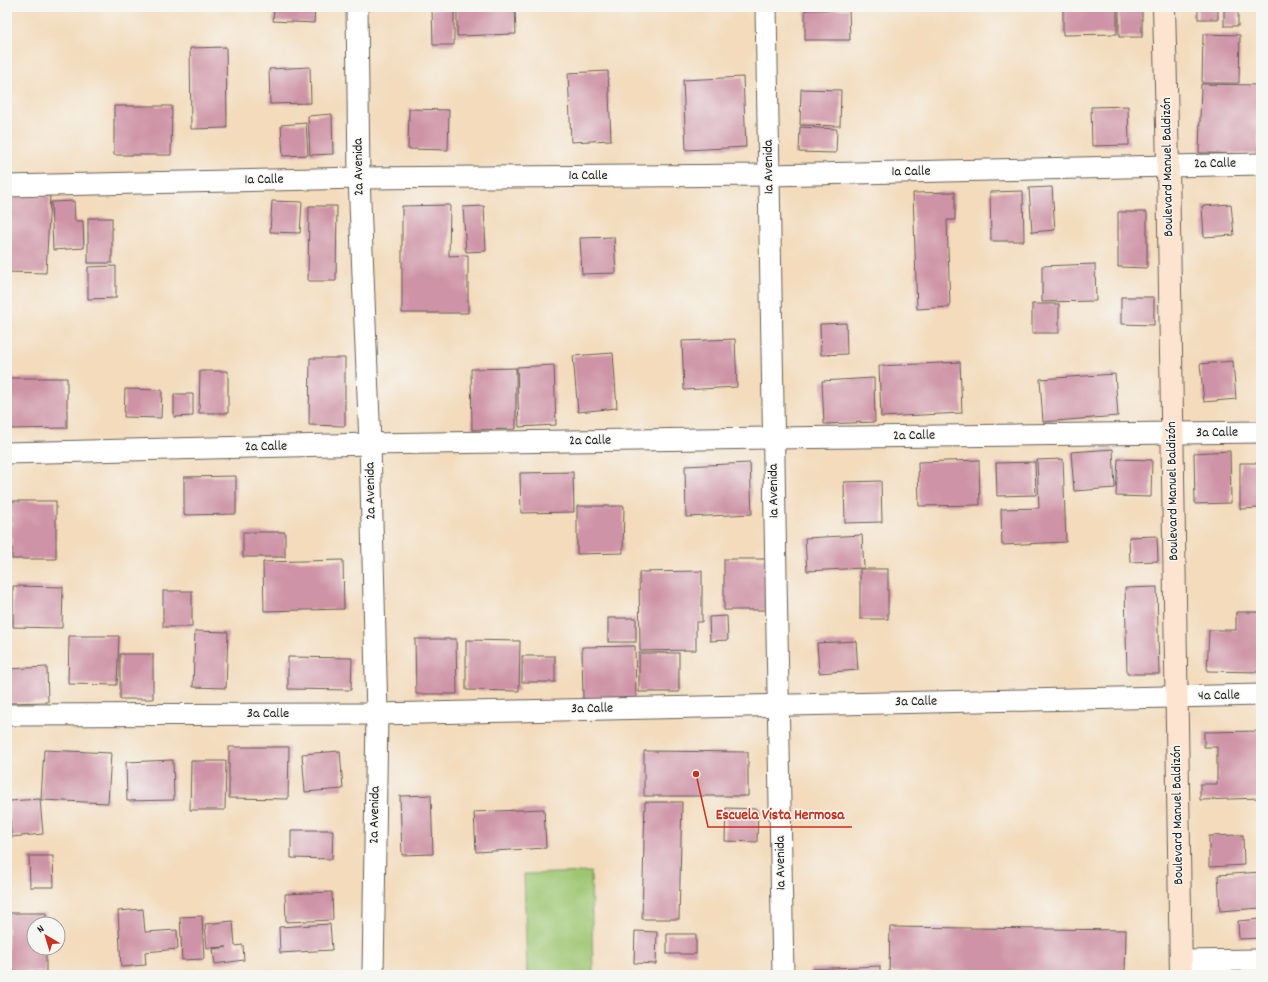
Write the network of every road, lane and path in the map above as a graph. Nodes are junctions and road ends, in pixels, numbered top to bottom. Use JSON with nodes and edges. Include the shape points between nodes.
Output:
{"nodes":[{"id":1,"x":357,"y":7,"type":"edge"},
{"id":2,"x":766,"y":7,"type":"edge"},
{"id":3,"x":1164,"y":7,"type":"edge"},
{"id":4,"x":1261,"y":164,"type":"edge"},
{"id":5,"x":1168,"y":165,"type":"junction"},
{"id":6,"x":770,"y":175,"type":"junction"},
{"id":7,"x":359,"y":178,"type":"junction"},
{"id":8,"x":7,"y":186,"type":"edge"},
{"id":9,"x":1261,"y":432,"type":"edge"},
{"id":10,"x":1172,"y":434,"type":"junction"},
{"id":11,"x":773,"y":438,"type":"junction"},
{"id":12,"x":370,"y":444,"type":"junction"},
{"id":13,"x":7,"y":453,"type":"edge"},
{"id":14,"x":1261,"y":695,"type":"edge"},
{"id":15,"x":1176,"y":697,"type":"junction"},
{"id":16,"x":778,"y":705,"type":"junction"},
{"id":17,"x":377,"y":714,"type":"junction"},
{"id":18,"x":7,"y":715,"type":"edge"},
{"id":19,"x":1261,"y":960,"type":"edge"},
{"id":20,"x":1181,"y":968,"type":"edge"},
{"id":21,"x":373,"y":975,"type":"edge"},
{"id":22,"x":783,"y":975,"type":"edge"}],
"edges":[{"from":1,"to":7,"type":"street","name":"2a Avenida"},
{"from":2,"to":6,"type":"street","name":"1a Avenida"},
{"from":3,"to":5,"type":"main road","name":"Boulevard Manuel Baldizón"},
{"from":4,"to":5,"type":"street","name":"2a Calle"},
{"from":5,"to":6,"type":"street","name":"1a Calle"},
{"from":5,"to":10,"type":"main road","name":"Boulevard Manuel Baldizón"},
{"from":6,"to":7,"type":"street","name":"1a Calle"},
{"from":6,"to":11,"type":"street","name":"1a Avenida"},
{"from":7,"to":8,"type":"street","name":"1a Calle"},
{"from":7,"to":12,"type":"street","name":"2a Avenida"},
{"from":9,"to":10,"type":"street","name":"3a Calle"},
{"from":10,"to":11,"type":"street","name":"2a Calle"},
{"from":10,"to":15,"type":"main road","name":"Boulevard Manuel Baldizón"},
{"from":11,"to":12,"type":"street","name":"2a Calle"},
{"from":11,"to":16,"type":"street","name":"1a Avenida"},
{"from":12,"to":13,"type":"street","name":"2a Calle"},
{"from":12,"to":17,"type":"street","name":"2a Avenida"},
{"from":14,"to":15,"type":"street","name":"4a Calle"},
{"from":15,"to":16,"type":"street","name":"3a Calle"},
{"from":15,"to":20,"type":"main road","name":"Boulevard Manuel Baldizón"},
{"from":16,"to":17,"type":"street","name":"3a Calle"},
{"from":16,"to":22,"type":"street","name":"1a Avenida"},
{"from":17,"to":18,"type":"street","name":"3a Calle"},
{"from":17,"to":21,"type":"street","name":"2a Avenida"},
{"from":19,"to":20,"type":"street"}]}
